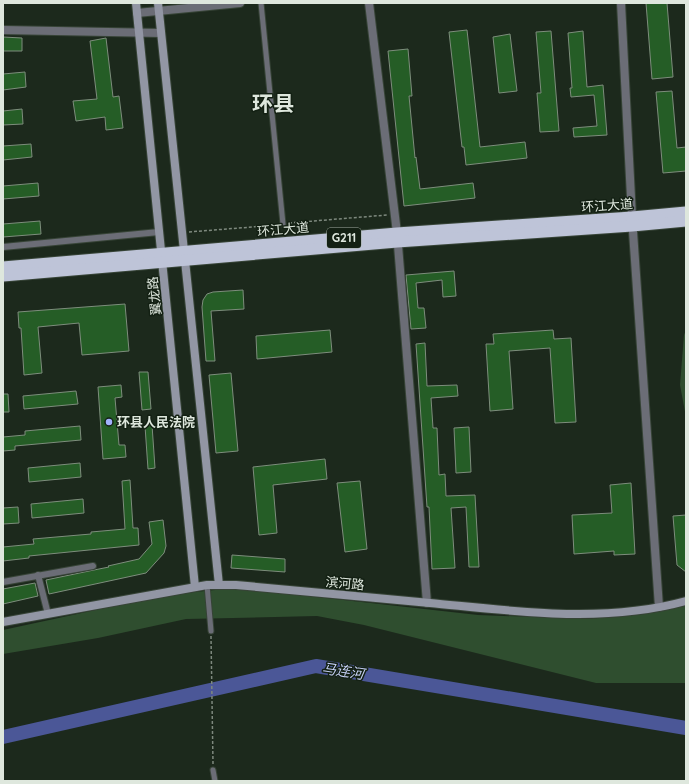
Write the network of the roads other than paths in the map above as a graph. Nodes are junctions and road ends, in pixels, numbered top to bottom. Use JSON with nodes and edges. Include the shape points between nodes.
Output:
{"nodes":[{"id":1,"x":136,"y":3,"type":"edge"},
{"id":2,"x":240,"y":3,"type":"edge"},
{"id":3,"x":261,"y":3,"type":"edge"},
{"id":4,"x":369,"y":3,"type":"edge"},
{"id":5,"x":621,"y":3,"type":"edge"},
{"id":6,"x":158,"y":7,"type":"edge"},
{"id":7,"x":137,"y":13,"type":"junction"},
{"id":8,"x":3,"y":30,"type":"edge"},
{"id":9,"x":139,"y":32,"type":"junction"},
{"id":10,"x":161,"y":33,"type":"junction"},
{"id":11,"x":686,"y":212,"type":"edge"},
{"id":12,"x":686,"y":221,"type":"edge"},
{"id":13,"x":632,"y":222,"type":"junction"},
{"id":14,"x":283,"y":224,"type":"dead end"},
{"id":15,"x":159,"y":232,"type":"junction"},
{"id":16,"x":397,"y":238,"type":"junction"},
{"id":17,"x":3,"y":247,"type":"edge"},
{"id":18,"x":184,"y":256,"type":"junction"},
{"id":19,"x":162,"y":258,"type":"junction"},
{"id":20,"x":3,"y":267,"type":"edge"},
{"id":21,"x":3,"y":276,"type":"edge"},
{"id":22,"x":93,"y":566,"type":"dead end"},
{"id":23,"x":38,"y":575,"type":"junction"},
{"id":24,"x":3,"y":582,"type":"edge"},
{"id":25,"x":207,"y":585,"type":"junction"},
{"id":26,"x":219,"y":585,"type":"junction"},
{"id":27,"x":195,"y":587,"type":"junction"},
{"id":28,"x":686,"y":601,"type":"edge"},
{"id":29,"x":427,"y":603,"type":"junction"},
{"id":30,"x":659,"y":607,"type":"junction"},
{"id":31,"x":48,"y":614,"type":"junction"},
{"id":32,"x":3,"y":622,"type":"edge"},
{"id":33,"x":210,"y":631,"type":"road end"},
{"id":34,"x":213,"y":770,"type":"road end"},
{"id":35,"x":215,"y":781,"type":"edge"}],
"edges":[{"from":1,"to":7,"type":"main road","name":"翼龙路"},
{"from":2,"to":6,"type":"street"},
{"from":3,"to":14,"type":"street"},
{"from":4,"to":16,"type":"street"},
{"from":5,"to":13,"type":"street"},
{"from":6,"to":7,"type":"street"},
{"from":6,"to":10,"type":"main road"},
{"from":7,"to":9,"type":"main road","name":"翼龙路"},
{"from":8,"to":9,"type":"street"},
{"from":9,"to":10,"type":"street"},
{"from":9,"to":15,"type":"main road","name":"翼龙路"},
{"from":10,"to":18,"type":"main road"},
{"from":11,"to":13,"type":"highway","name":"环江大道","number":"G211"},
{"from":12,"to":13,"type":"highway","name":"环江大道","number":"G211"},
{"from":13,"to":16,"type":"highway","name":"环江大道","number":"G211"},
{"from":13,"to":30,"type":"street"},
{"from":15,"to":17,"type":"street"},
{"from":15,"to":19,"type":"main road","name":"翼龙路"},
{"from":16,"to":18,"type":"highway","name":"环江大道","number":"G211"},
{"from":16,"to":29,"type":"street"},
{"from":18,"to":19,"type":"highway","name":"环江大道","number":"G211"},
{"from":18,"to":26,"type":"main road"},
{"from":19,"to":20,"type":"highway","name":"环江大道","number":"G211"},
{"from":19,"to":21,"type":"highway","name":"环江大道","number":"G211"},
{"from":19,"to":27,"type":"main road","name":"翼龙路"},
{"from":22,"to":23,"type":"street"},
{"from":23,"to":24,"type":"street"},
{"from":23,"to":31,"type":"street"},
{"from":25,"to":26,"type":"main road","name":"滨河路"},
{"from":25,"to":27,"type":"main road","name":"滨河路"},
{"from":25,"to":33,"type":"street"},
{"from":26,"to":29,"type":"main road","name":"滨河路"},
{"from":27,"to":31,"type":"main road","name":"滨河路"},
{"from":28,"to":30,"type":"main road","name":"滨河路"},
{"from":29,"to":30,"type":"main road","name":"滨河路","via":[[598,615]]},
{"from":31,"to":32,"type":"main road","name":"滨河路"},
{"from":34,"to":35,"type":"street"}]}
